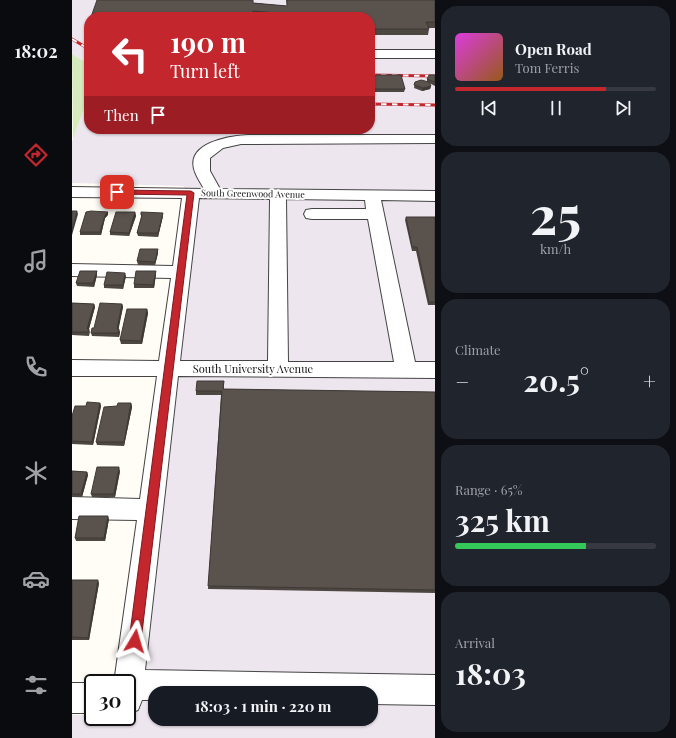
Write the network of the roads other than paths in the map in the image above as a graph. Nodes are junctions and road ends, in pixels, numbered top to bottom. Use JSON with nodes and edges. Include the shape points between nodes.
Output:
{"nodes":[{"id":1,"x":375,"y":54,"type":"edge"},
{"id":2,"x":435,"y":54,"type":"edge"},
{"id":3,"x":435,"y":139,"type":"edge"},
{"id":4,"x":72,"y":192,"type":"edge"},
{"id":5,"x":191,"y":193,"type":"junction"},
{"id":6,"x":215,"y":194,"type":"junction"},
{"id":7,"x":278,"y":194,"type":"junction"},
{"id":8,"x":372,"y":195,"type":"junction"},
{"id":9,"x":435,"y":196,"type":"edge"},
{"id":10,"x":312,"y":214,"type":"dead end"},
{"id":11,"x":376,"y":214,"type":"junction"},
{"id":12,"x":72,"y":270,"type":"edge"},
{"id":13,"x":181,"y":272,"type":"junction"},
{"id":14,"x":72,"y":368,"type":"edge"},
{"id":15,"x":169,"y":369,"type":"junction"},
{"id":16,"x":278,"y":370,"type":"junction"},
{"id":17,"x":406,"y":370,"type":"junction"},
{"id":18,"x":435,"y":370,"type":"edge"},
{"id":19,"x":72,"y":508,"type":"edge"},
{"id":20,"x":151,"y":510,"type":"junction"},
{"id":21,"x":130,"y":674,"type":"edge"},
{"id":22,"x":435,"y":690,"type":"edge"},
{"id":23,"x":136,"y":694,"type":"edge"},
{"id":24,"x":72,"y":698,"type":"edge"},
{"id":25,"x":84,"y":698,"type":"edge"}],
"edges":[{"from":1,"to":2,"type":"street"},
{"from":3,"to":6,"type":"street","via":[[230,141],[212,147],[202,158],[202,171]]},
{"from":4,"to":5,"type":"street","name":"South Greenwood Avenue"},
{"from":5,"to":6,"type":"street","name":"South Greenwood Avenue"},
{"from":5,"to":13,"type":"street"},
{"from":6,"to":7,"type":"street","name":"South Greenwood Avenue"},
{"from":7,"to":8,"type":"street","name":"South Greenwood Avenue"},
{"from":7,"to":16,"type":"street"},
{"from":8,"to":9,"type":"street","name":"South Greenwood Avenue"},
{"from":8,"to":11,"type":"street"},
{"from":10,"to":11,"type":"street"},
{"from":11,"to":17,"type":"street"},
{"from":12,"to":13,"type":"street"},
{"from":13,"to":15,"type":"street"},
{"from":14,"to":15,"type":"street","name":"South University Avenue"},
{"from":15,"to":16,"type":"street","name":"South University Avenue"},
{"from":15,"to":20,"type":"street"},
{"from":16,"to":17,"type":"street","name":"South University Avenue"},
{"from":17,"to":18,"type":"street","name":"South University Avenue"},
{"from":19,"to":20,"type":"street"},
{"from":20,"to":21,"type":"street"},
{"from":22,"to":23,"type":"street"},
{"from":24,"to":25,"type":"street"}]}
